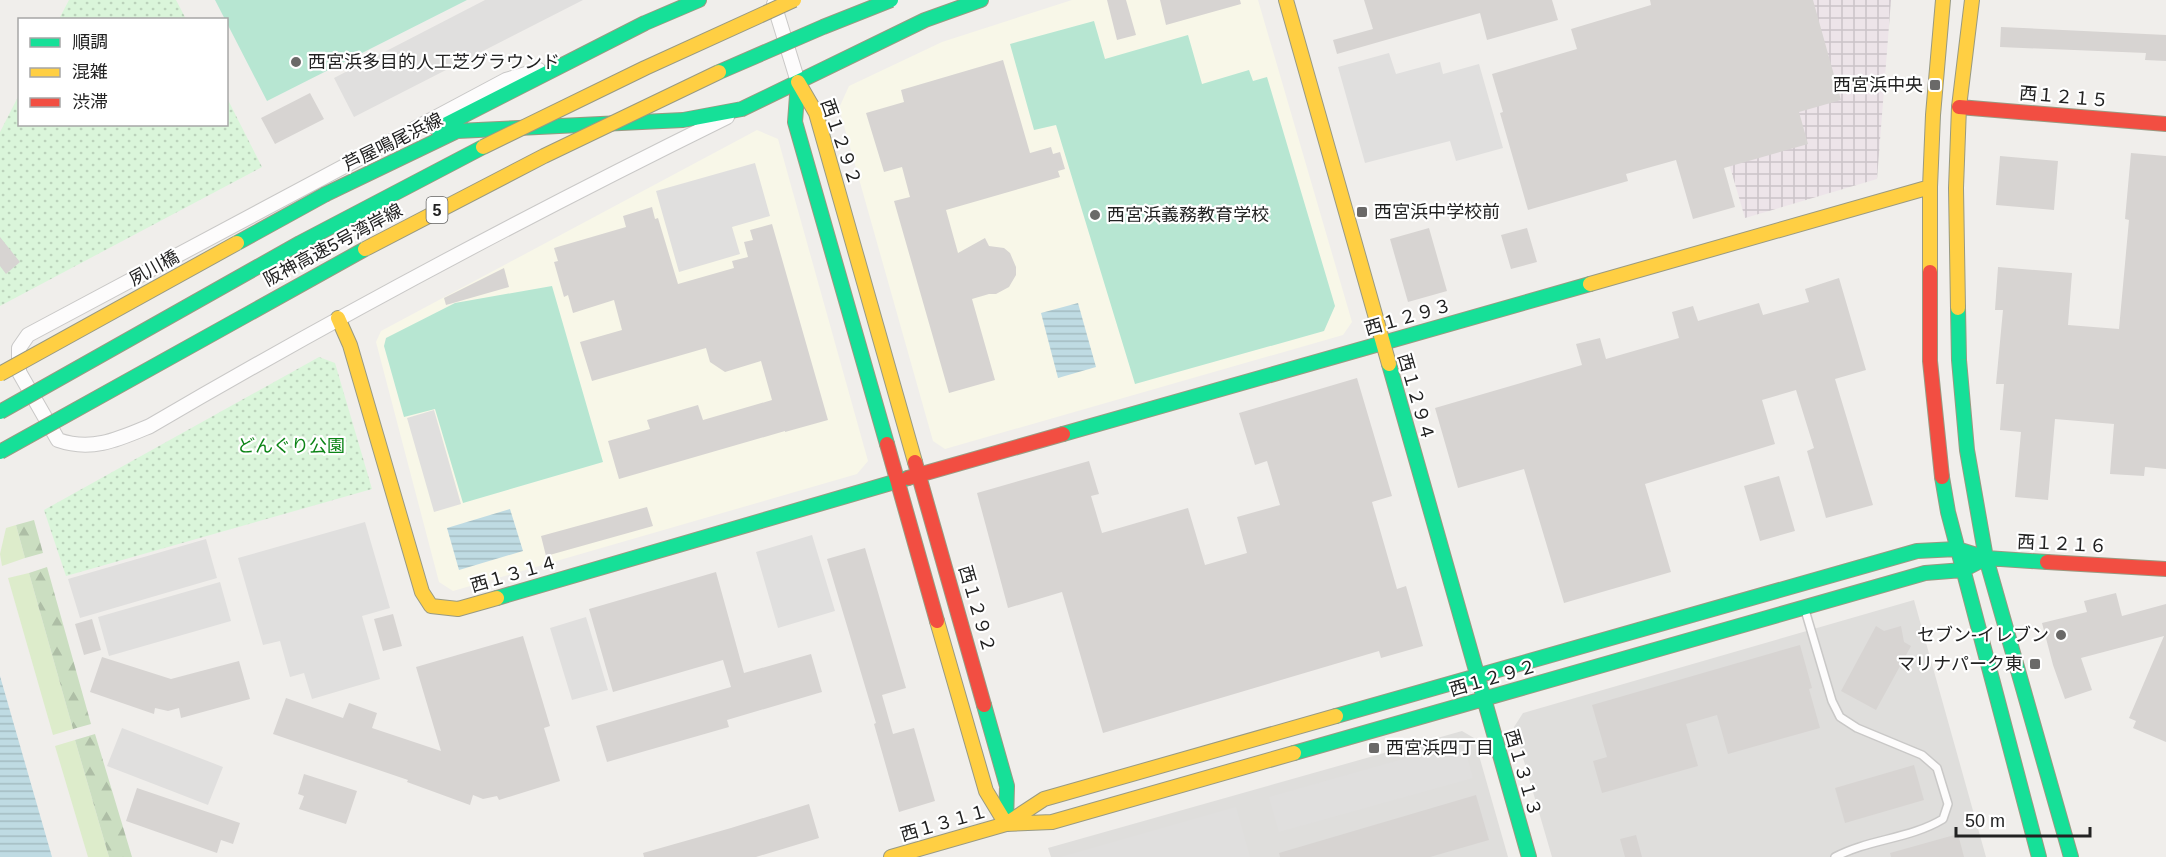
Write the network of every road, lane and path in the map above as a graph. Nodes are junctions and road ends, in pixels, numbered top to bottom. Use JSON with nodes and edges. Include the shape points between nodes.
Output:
{"nodes":[{"id":1,"x":699,"y":0,"type":"edge"},
{"id":2,"x":772,"y":0,"type":"edge"},
{"id":3,"x":794,"y":0,"type":"edge"},
{"id":4,"x":891,"y":0,"type":"edge"},
{"id":5,"x":981,"y":0,"type":"edge"},
{"id":6,"x":1286,"y":0,"type":"edge"},
{"id":7,"x":1943,"y":0,"type":"edge"},
{"id":8,"x":1972,"y":0,"type":"edge"},
{"id":9,"x":573,"y":58,"type":"junction"},
{"id":10,"x":798,"y":82,"type":"junction"},
{"id":11,"x":1959,"y":107,"type":"junction"},
{"id":12,"x":742,"y":109,"type":"junction"},
{"id":13,"x":2166,"y":124,"type":"edge"},
{"id":14,"x":1930,"y":188,"type":"junction"},
{"id":15,"x":326,"y":194,"type":"junction"},
{"id":16,"x":338,"y":318,"type":"junction"},
{"id":17,"x":1383,"y":343,"type":"junction"},
{"id":18,"x":0,"y":374,"type":"edge"},
{"id":19,"x":0,"y":412,"type":"edge"},
{"id":20,"x":0,"y":452,"type":"edge"},
{"id":21,"x":920,"y":475,"type":"junction"},
{"id":22,"x":897,"y":482,"type":"junction"},
{"id":23,"x":1957,"y":549,"type":"junction"},
{"id":24,"x":1986,"y":558,"type":"junction"},
{"id":25,"x":2166,"y":568,"type":"edge"},
{"id":26,"x":1963,"y":570,"type":"junction"},
{"id":27,"x":1805,"y":607,"type":"junction"},
{"id":28,"x":1477,"y":676,"type":"junction"},
{"id":29,"x":1483,"y":699,"type":"junction"},
{"id":30,"x":1006,"y":824,"type":"junction"},
{"id":31,"x":891,"y":857,"type":"edge"},
{"id":32,"x":1529,"y":857,"type":"edge"},
{"id":33,"x":1835,"y":857,"type":"edge"},
{"id":34,"x":2039,"y":857,"type":"edge"},
{"id":35,"x":2071,"y":857,"type":"edge"}],
"edges":[{"from":1,"to":9,"type":"main road","name":"芦屋鳴尾浜線"},
{"from":2,"to":10,"type":"street"},
{"from":3,"to":19,"type":"main road","name":"阪神高速5号湾岸線","number":"5","bridge":true,"via":[[687,47],[410,184],[252,268]]},
{"from":4,"to":20,"type":"main road","name":"阪神高速5号湾岸線","number":"5","bridge":true,"via":[[703,79],[573,141],[271,298]]},
{"from":5,"to":10,"type":"main road","name":"芦屋鳴尾浜線","via":[[925,20]]},
{"from":6,"to":17,"type":"main road","name":"西１２９４"},
{"from":7,"to":14,"type":"main road"},
{"from":8,"to":11,"type":"main road"},
{"from":9,"to":15,"type":"main road","name":"芦屋鳴尾浜線","via":[[374,162]]},
{"from":9,"to":16,"type":"street","via":[[506,80],[28,335],[19,348],[19,372],[58,440],[74,446],[96,445],[150,426]]},
{"from":10,"to":12,"type":"main road","name":"芦屋鳴尾浜線"},
{"from":10,"to":21,"type":"main road","name":"西１２９２","via":[[816,113]]},
{"from":10,"to":22,"type":"main road","name":"西１２９２","via":[[795,122]]},
{"from":11,"to":13,"type":"main road","name":"西１２１５"},
{"from":11,"to":24,"type":"main road","via":[[1959,360],[1967,450]]},
{"from":12,"to":15,"type":"main road","name":"芦屋鳴尾浜線","via":[[683,120],[457,131]]},
{"from":12,"to":16,"type":"street"},
{"from":14,"to":17,"type":"main road","name":"西１２９３"},
{"from":14,"to":23,"type":"main road","via":[[1930,361],[1940,462]]},
{"from":15,"to":18,"type":"main road","name":"夙川橋","bridge":true},
{"from":16,"to":22,"type":"main road","name":"西１３１４","via":[[351,345],[422,592],[431,606],[458,609]]},
{"from":17,"to":21,"type":"main road","name":"西１２９３"},
{"from":17,"to":28,"type":"main road","name":"西１２９４"},
{"from":21,"to":22,"type":"main road","name":"西１２９３"},
{"from":21,"to":30,"type":"main road","name":"西１２９２","via":[[1007,786]]},
{"from":22,"to":30,"type":"main road","name":"西１２９２","via":[[986,791]]},
{"from":23,"to":24,"type":"main road","name":"西１２１６"},
{"from":23,"to":26,"type":"main road"},
{"from":23,"to":28,"type":"main road","name":"西１２９２","via":[[1917,551]]},
{"from":24,"to":25,"type":"main road","name":"西１２１６"},
{"from":24,"to":26,"type":"main road","name":"西１２９２"},
{"from":24,"to":35,"type":"main road"},
{"from":26,"to":27,"type":"main road","name":"西１２９２","via":[[1925,573]]},
{"from":26,"to":34,"type":"main road"},
{"from":27,"to":29,"type":"main road","name":"西１２９２"},
{"from":27,"to":33,"type":"lane","via":[[1840,717],[1857,728],[1922,754],[1937,768],[1948,804],[1943,819],[1928,828]]},
{"from":28,"to":29,"type":"main road","name":"西１２９４"},
{"from":28,"to":30,"type":"main road","name":"西１２９２","via":[[1044,799]]},
{"from":29,"to":30,"type":"main road","name":"西１２９２","via":[[1052,822]]},
{"from":29,"to":32,"type":"main road","name":"西１３１３"},
{"from":30,"to":31,"type":"main road","name":"西１３１１"}]}
